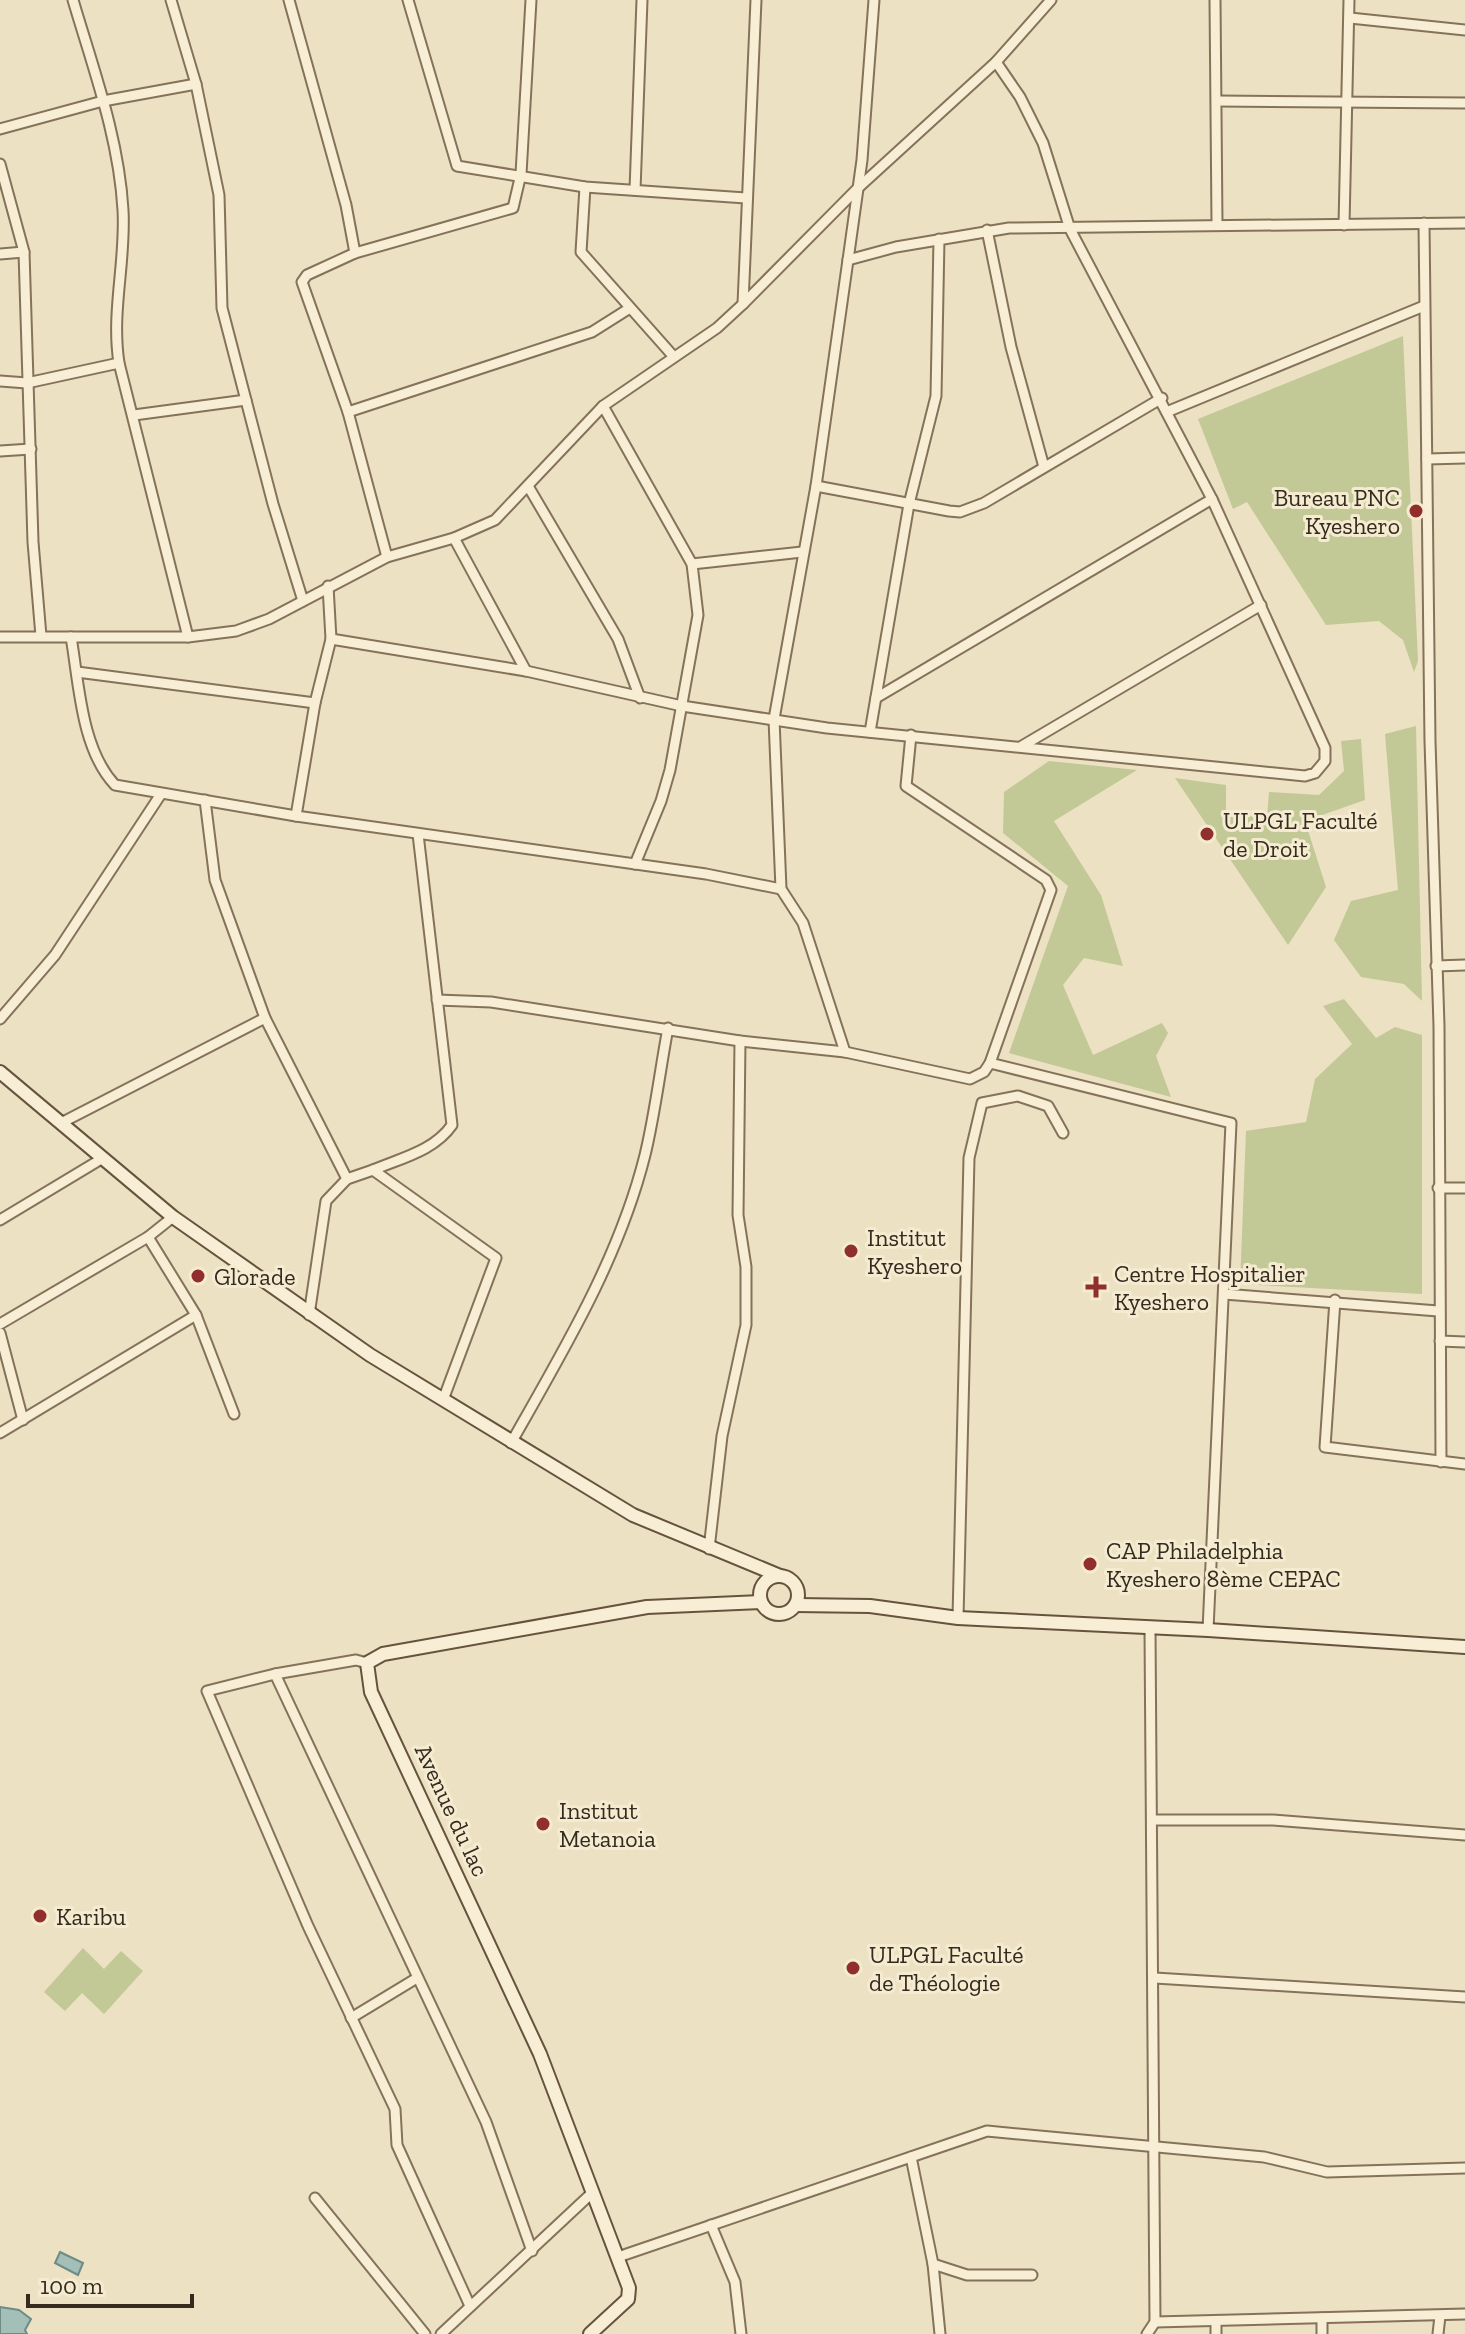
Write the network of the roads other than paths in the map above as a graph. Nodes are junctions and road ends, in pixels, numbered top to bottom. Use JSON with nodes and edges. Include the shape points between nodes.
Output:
{"nodes":[{"id":1,"x":73,"y":0,"type":"edge"},
{"id":2,"x":171,"y":0,"type":"edge"},
{"id":3,"x":289,"y":0,"type":"edge"},
{"id":4,"x":408,"y":0,"type":"edge"},
{"id":5,"x":531,"y":0,"type":"edge"},
{"id":6,"x":642,"y":0,"type":"edge"},
{"id":7,"x":756,"y":0,"type":"edge"},
{"id":8,"x":874,"y":0,"type":"edge"},
{"id":9,"x":1051,"y":0,"type":"edge"},
{"id":10,"x":1215,"y":0,"type":"edge"},
{"id":11,"x":1349,"y":0,"type":"edge"},
{"id":12,"x":1350,"y":18,"type":"junction"},
{"id":13,"x":1465,"y":30,"type":"edge"},
{"id":14,"x":996,"y":62,"type":"junction"},
{"id":15,"x":196,"y":84,"type":"junction"},
{"id":16,"x":103,"y":101,"type":"junction"},
{"id":17,"x":1217,"y":101,"type":"junction"},
{"id":18,"x":1347,"y":102,"type":"junction"},
{"id":19,"x":1465,"y":103,"type":"edge"},
{"id":20,"x":0,"y":129,"type":"edge"},
{"id":21,"x":0,"y":164,"type":"edge"},
{"id":22,"x":521,"y":174,"type":"junction"},
{"id":23,"x":585,"y":187,"type":"junction"},
{"id":24,"x":858,"y":188,"type":"junction"},
{"id":25,"x":635,"y":190,"type":"junction"},
{"id":26,"x":746,"y":198,"type":"junction"},
{"id":27,"x":1217,"y":223,"type":"junction"},
{"id":28,"x":1424,"y":223,"type":"junction"},
{"id":29,"x":1465,"y":223,"type":"edge"},
{"id":30,"x":1344,"y":225,"type":"junction"},
{"id":31,"x":1070,"y":229,"type":"junction"},
{"id":32,"x":987,"y":230,"type":"junction"},
{"id":33,"x":939,"y":239,"type":"junction"},
{"id":34,"x":24,"y":252,"type":"junction"},
{"id":35,"x":355,"y":253,"type":"junction"},
{"id":36,"x":0,"y":254,"type":"edge"},
{"id":37,"x":848,"y":260,"type":"junction"},
{"id":38,"x":743,"y":304,"type":"junction"},
{"id":39,"x":1424,"y":306,"type":"junction"},
{"id":40,"x":630,"y":308,"type":"junction"},
{"id":41,"x":674,"y":357,"type":"junction"},
{"id":42,"x":119,"y":363,"type":"junction"},
{"id":43,"x":0,"y":381,"type":"edge"},
{"id":44,"x":27,"y":383,"type":"junction"},
{"id":45,"x":1162,"y":398,"type":"junction"},
{"id":46,"x":246,"y":400,"type":"junction"},
{"id":47,"x":603,"y":406,"type":"junction"},
{"id":48,"x":1169,"y":411,"type":"junction"},
{"id":49,"x":348,"y":412,"type":"junction"},
{"id":50,"x":134,"y":415,"type":"junction"},
{"id":51,"x":31,"y":449,"type":"junction"},
{"id":52,"x":0,"y":451,"type":"edge"},
{"id":53,"x":1465,"y":458,"type":"edge"},
{"id":54,"x":1427,"y":459,"type":"junction"},
{"id":55,"x":1044,"y":467,"type":"junction"},
{"id":56,"x":528,"y":486,"type":"junction"},
{"id":57,"x":816,"y":486,"type":"junction"},
{"id":58,"x":1212,"y":499,"type":"junction"},
{"id":59,"x":909,"y":504,"type":"junction"},
{"id":60,"x":454,"y":538,"type":"junction"},
{"id":61,"x":802,"y":552,"type":"junction"},
{"id":62,"x":387,"y":557,"type":"junction"},
{"id":63,"x":692,"y":564,"type":"junction"},
{"id":64,"x":328,"y":586,"type":"junction"},
{"id":65,"x":303,"y":601,"type":"junction"},
{"id":66,"x":1261,"y":605,"type":"junction"},
{"id":67,"x":41,"y":636,"type":"junction"},
{"id":68,"x":0,"y":637,"type":"edge"},
{"id":69,"x":71,"y":637,"type":"junction"},
{"id":70,"x":188,"y":637,"type":"junction"},
{"id":71,"x":331,"y":639,"type":"junction"},
{"id":72,"x":526,"y":671,"type":"junction"},
{"id":73,"x":77,"y":672,"type":"junction"},
{"id":74,"x":640,"y":698,"type":"junction"},
{"id":75,"x":876,"y":698,"type":"junction"},
{"id":76,"x":315,"y":703,"type":"junction"},
{"id":77,"x":682,"y":706,"type":"junction"},
{"id":78,"x":774,"y":719,"type":"junction"},
{"id":79,"x":870,"y":732,"type":"junction"},
{"id":80,"x":911,"y":735,"type":"junction"},
{"id":81,"x":1021,"y":746,"type":"junction"},
{"id":82,"x":161,"y":794,"type":"junction"},
{"id":83,"x":205,"y":800,"type":"junction"},
{"id":84,"x":296,"y":816,"type":"junction"},
{"id":85,"x":418,"y":834,"type":"junction"},
{"id":86,"x":635,"y":864,"type":"junction"},
{"id":87,"x":781,"y":889,"type":"junction"},
{"id":88,"x":1465,"y":965,"type":"edge"},
{"id":89,"x":1436,"y":966,"type":"junction"},
{"id":90,"x":437,"y":1000,"type":"junction"},
{"id":91,"x":265,"y":1018,"type":"junction"},
{"id":92,"x":0,"y":1019,"type":"edge"},
{"id":93,"x":668,"y":1028,"type":"junction"},
{"id":94,"x":740,"y":1041,"type":"junction"},
{"id":95,"x":845,"y":1052,"type":"junction"},
{"id":96,"x":990,"y":1063,"type":"junction"},
{"id":97,"x":0,"y":1072,"type":"edge"},
{"id":98,"x":61,"y":1123,"type":"junction"},
{"id":99,"x":1063,"y":1133,"type":"dead end"},
{"id":100,"x":103,"y":1158,"type":"junction"},
{"id":101,"x":373,"y":1170,"type":"junction"},
{"id":102,"x":347,"y":1179,"type":"junction"},
{"id":103,"x":1438,"y":1188,"type":"junction"},
{"id":104,"x":1465,"y":1188,"type":"edge"},
{"id":105,"x":173,"y":1217,"type":"junction"},
{"id":106,"x":0,"y":1220,"type":"edge"},
{"id":107,"x":148,"y":1237,"type":"junction"},
{"id":108,"x":1224,"y":1294,"type":"junction"},
{"id":109,"x":1335,"y":1300,"type":"junction"},
{"id":110,"x":1438,"y":1311,"type":"junction"},
{"id":111,"x":196,"y":1315,"type":"junction"},
{"id":112,"x":309,"y":1315,"type":"junction"},
{"id":113,"x":0,"y":1324,"type":"edge"},
{"id":114,"x":0,"y":1333,"type":"edge"},
{"id":115,"x":1440,"y":1341,"type":"junction"},
{"id":116,"x":1465,"y":1342,"type":"edge"},
{"id":117,"x":443,"y":1400,"type":"junction"},
{"id":118,"x":234,"y":1414,"type":"dead end"},
{"id":119,"x":23,"y":1420,"type":"junction"},
{"id":120,"x":0,"y":1433,"type":"edge"},
{"id":121,"x":511,"y":1443,"type":"junction"},
{"id":122,"x":1441,"y":1462,"type":"junction"},
{"id":123,"x":1465,"y":1464,"type":"edge"},
{"id":124,"x":709,"y":1549,"type":"junction"},
{"id":125,"x":780,"y":1576,"type":"junction"},
{"id":126,"x":761,"y":1602,"type":"junction"},
{"id":127,"x":796,"y":1605,"type":"junction"},
{"id":128,"x":958,"y":1618,"type":"junction"},
{"id":129,"x":1150,"y":1629,"type":"junction"},
{"id":130,"x":1208,"y":1630,"type":"junction"},
{"id":131,"x":1465,"y":1647,"type":"edge"},
{"id":132,"x":367,"y":1663,"type":"junction"},
{"id":133,"x":275,"y":1674,"type":"junction"},
{"id":134,"x":1152,"y":1820,"type":"junction"},
{"id":135,"x":1465,"y":1835,"type":"edge"},
{"id":136,"x":417,"y":1978,"type":"junction"},
{"id":137,"x":1155,"y":1978,"type":"junction"},
{"id":138,"x":1465,"y":1997,"type":"edge"},
{"id":139,"x":351,"y":2018,"type":"junction"},
{"id":140,"x":1155,"y":2146,"type":"junction"},
{"id":141,"x":911,"y":2157,"type":"junction"},
{"id":142,"x":1465,"y":2168,"type":"edge"},
{"id":143,"x":593,"y":2192,"type":"junction"},
{"id":144,"x":315,"y":2198,"type":"dead end"},
{"id":145,"x":711,"y":2225,"type":"junction"},
{"id":146,"x":532,"y":2251,"type":"junction"},
{"id":147,"x":618,"y":2257,"type":"junction"},
{"id":148,"x":933,"y":2264,"type":"junction"},
{"id":149,"x":1032,"y":2275,"type":"dead end"},
{"id":150,"x":470,"y":2306,"type":"junction"},
{"id":151,"x":1465,"y":2314,"type":"edge"},
{"id":152,"x":1440,"y":2316,"type":"junction"},
{"id":153,"x":1322,"y":2318,"type":"junction"},
{"id":154,"x":1216,"y":2321,"type":"junction"},
{"id":155,"x":1155,"y":2322,"type":"junction"},
{"id":156,"x":425,"y":2334,"type":"edge"},
{"id":157,"x":441,"y":2334,"type":"edge"},
{"id":158,"x":590,"y":2334,"type":"edge"},
{"id":159,"x":741,"y":2334,"type":"edge"},
{"id":160,"x":940,"y":2334,"type":"edge"},
{"id":161,"x":1147,"y":2334,"type":"edge"},
{"id":162,"x":1216,"y":2334,"type":"edge"},
{"id":163,"x":1322,"y":2334,"type":"edge"},
{"id":164,"x":1438,"y":2334,"type":"edge"}],
"edges":[{"from":1,"to":16,"type":"street"},
{"from":2,"to":15,"type":"street"},
{"from":3,"to":35,"type":"street"},
{"from":4,"to":22,"type":"street","via":[[453,163]]},
{"from":5,"to":22,"type":"street"},
{"from":6,"to":25,"type":"street"},
{"from":7,"to":26,"type":"street"},
{"from":8,"to":24,"type":"street"},
{"from":9,"to":14,"type":"street"},
{"from":10,"to":17,"type":"street"},
{"from":11,"to":12,"type":"street"},
{"from":12,"to":13,"type":"street"},
{"from":12,"to":18,"type":"street"},
{"from":14,"to":24,"type":"street"},
{"from":14,"to":31,"type":"street","via":[[1043,143]]},
{"from":15,"to":16,"type":"street"},
{"from":15,"to":46,"type":"street","via":[[219,195],[219,291]]},
{"from":16,"to":20,"type":"street"},
{"from":16,"to":42,"type":"street","via":[[123,206],[114,317]]},
{"from":17,"to":18,"type":"street"},
{"from":17,"to":27,"type":"street"},
{"from":18,"to":19,"type":"street"},
{"from":18,"to":30,"type":"street"},
{"from":21,"to":34,"type":"street"},
{"from":22,"to":23,"type":"street"},
{"from":22,"to":35,"type":"street","via":[[511,211]]},
{"from":23,"to":25,"type":"street"},
{"from":23,"to":40,"type":"street","via":[[581,252]]},
{"from":24,"to":37,"type":"street"},
{"from":24,"to":38,"type":"street"},
{"from":25,"to":26,"type":"street"},
{"from":26,"to":38,"type":"street"},
{"from":27,"to":30,"type":"street"},
{"from":27,"to":31,"type":"street"},
{"from":28,"to":29,"type":"street"},
{"from":28,"to":30,"type":"street"},
{"from":28,"to":39,"type":"street"},
{"from":31,"to":32,"type":"street"},
{"from":31,"to":45,"type":"street"},
{"from":32,"to":33,"type":"street"},
{"from":32,"to":55,"type":"street","via":[[1011,347]]},
{"from":33,"to":37,"type":"street"},
{"from":33,"to":59,"type":"street","via":[[936,396]]},
{"from":34,"to":36,"type":"street"},
{"from":34,"to":44,"type":"street"},
{"from":35,"to":49,"type":"street","via":[[302,282]]},
{"from":37,"to":57,"type":"street"},
{"from":38,"to":41,"type":"street"},
{"from":39,"to":48,"type":"street"},
{"from":39,"to":54,"type":"street"},
{"from":40,"to":41,"type":"street"},
{"from":40,"to":49,"type":"street","via":[[592,332]]},
{"from":41,"to":47,"type":"street"},
{"from":42,"to":44,"type":"street"},
{"from":42,"to":50,"type":"street"},
{"from":43,"to":44,"type":"street"},
{"from":44,"to":51,"type":"street"},
{"from":45,"to":48,"type":"street"},
{"from":45,"to":55,"type":"street"},
{"from":46,"to":50,"type":"street"},
{"from":46,"to":65,"type":"street"},
{"from":47,"to":56,"type":"street"},
{"from":47,"to":63,"type":"street"},
{"from":48,"to":58,"type":"street"},
{"from":49,"to":62,"type":"street"},
{"from":50,"to":70,"type":"street"},
{"from":51,"to":52,"type":"street"},
{"from":51,"to":67,"type":"street"},
{"from":53,"to":54,"type":"street"},
{"from":54,"to":89,"type":"street"},
{"from":55,"to":59,"type":"street","via":[[960,512]]},
{"from":56,"to":60,"type":"street","via":[[495,520]]},
{"from":56,"to":74,"type":"street","via":[[618,639]]},
{"from":57,"to":59,"type":"street"},
{"from":57,"to":61,"type":"street"},
{"from":58,"to":66,"type":"street"},
{"from":58,"to":75,"type":"street"},
{"from":59,"to":75,"type":"street"},
{"from":60,"to":62,"type":"street"},
{"from":60,"to":72,"type":"street"},
{"from":61,"to":63,"type":"street"},
{"from":61,"to":78,"type":"street"},
{"from":62,"to":64,"type":"street"},
{"from":63,"to":77,"type":"street","via":[[698,615]]},
{"from":64,"to":65,"type":"street"},
{"from":64,"to":71,"type":"street"},
{"from":65,"to":70,"type":"street","via":[[236,631]]},
{"from":66,"to":81,"type":"street"},
{"from":66,"to":81,"type":"street","via":[[1325,748],[1325,761],[1315,773]]},
{"from":67,"to":68,"type":"street"},
{"from":67,"to":69,"type":"street"},
{"from":69,"to":70,"type":"street"},
{"from":69,"to":73,"type":"street"},
{"from":71,"to":72,"type":"street"},
{"from":71,"to":76,"type":"street"},
{"from":72,"to":74,"type":"street"},
{"from":73,"to":76,"type":"street"},
{"from":73,"to":82,"type":"street","via":[[86,722],[108,778],[115,785]]},
{"from":74,"to":77,"type":"street"},
{"from":75,"to":79,"type":"street"},
{"from":76,"to":84,"type":"street"},
{"from":77,"to":78,"type":"street"},
{"from":77,"to":86,"type":"street","via":[[666,786]]},
{"from":78,"to":79,"type":"street"},
{"from":78,"to":87,"type":"street"},
{"from":79,"to":80,"type":"street"},
{"from":80,"to":81,"type":"street"},
{"from":80,"to":96,"type":"street","via":[[906,786],[1046,880],[1051,890]]},
{"from":82,"to":83,"type":"street"},
{"from":82,"to":92,"type":"street","via":[[55,955]]},
{"from":83,"to":84,"type":"street"},
{"from":83,"to":91,"type":"street","via":[[215,880]]},
{"from":84,"to":85,"type":"street"},
{"from":85,"to":86,"type":"street"},
{"from":85,"to":90,"type":"street"},
{"from":86,"to":87,"type":"street"},
{"from":87,"to":95,"type":"street","via":[[803,923]]},
{"from":88,"to":89,"type":"street"},
{"from":89,"to":103,"type":"street"},
{"from":90,"to":93,"type":"street","via":[[491,1002]]},
{"from":90,"to":101,"type":"street","via":[[452,1125],[429,1147]]},
{"from":91,"to":98,"type":"street"},
{"from":91,"to":102,"type":"street"},
{"from":93,"to":94,"type":"street"},
{"from":93,"to":121,"type":"street","via":[[645,1156],[616,1238],[596,1288]]},
{"from":94,"to":95,"type":"street"},
{"from":94,"to":124,"type":"street","via":[[738,1215],[746,1267],[746,1325],[722,1436]]},
{"from":95,"to":96,"type":"street","via":[[970,1079]]},
{"from":96,"to":108,"type":"street","via":[[1231,1123]]},
{"from":97,"to":98,"type":"main road"},
{"from":98,"to":100,"type":"main road"},
{"from":99,"to":128,"type":"street","via":[[1048,1106],[1018,1096],[982,1103],[977,1114],[969,1158]]},
{"from":100,"to":105,"type":"main road"},
{"from":100,"to":106,"type":"street"},
{"from":101,"to":102,"type":"street"},
{"from":101,"to":117,"type":"street","via":[[496,1258]]},
{"from":102,"to":112,"type":"street","via":[[326,1201]]},
{"from":103,"to":104,"type":"street"},
{"from":103,"to":110,"type":"street"},
{"from":105,"to":107,"type":"street"},
{"from":105,"to":112,"type":"main road"},
{"from":107,"to":111,"type":"street"},
{"from":107,"to":113,"type":"street"},
{"from":108,"to":109,"type":"street"},
{"from":108,"to":130,"type":"street"},
{"from":109,"to":110,"type":"street"},
{"from":109,"to":122,"type":"street","via":[[1323,1445]]},
{"from":110,"to":115,"type":"street"},
{"from":111,"to":118,"type":"street"},
{"from":111,"to":119,"type":"street"},
{"from":112,"to":117,"type":"main road"},
{"from":114,"to":119,"type":"street"},
{"from":115,"to":116,"type":"street"},
{"from":115,"to":122,"type":"street"},
{"from":117,"to":121,"type":"main road"},
{"from":119,"to":120,"type":"street"},
{"from":121,"to":124,"type":"main road","via":[[633,1515]]},
{"from":122,"to":123,"type":"street"},
{"from":124,"to":125,"type":"main road"},
{"from":125,"to":126,"type":"main road","via":[[765,1581]]},
{"from":125,"to":127,"type":"main road","via":[[794,1584]]},
{"from":126,"to":127,"type":"main road","via":[[777,1614]]},
{"from":126,"to":132,"type":"main road","via":[[647,1607],[383,1654]]},
{"from":127,"to":128,"type":"main road","via":[[870,1606]]},
{"from":128,"to":129,"type":"main road"},
{"from":129,"to":130,"type":"main road"},
{"from":129,"to":134,"type":"street"},
{"from":130,"to":131,"type":"main road"},
{"from":132,"to":133,"type":"street","via":[[356,1660]]},
{"from":132,"to":143,"type":"main road","name":"Avenue du lac","via":[[371,1692],[540,2054]]},
{"from":133,"to":136,"type":"street"},
{"from":133,"to":139,"type":"street","via":[[207,1691]]},
{"from":134,"to":135,"type":"street","via":[[1273,1820]]},
{"from":134,"to":137,"type":"street"},
{"from":136,"to":139,"type":"street"},
{"from":136,"to":146,"type":"street","via":[[486,2122]]},
{"from":137,"to":138,"type":"street"},
{"from":137,"to":140,"type":"street"},
{"from":139,"to":150,"type":"street","via":[[395,2109],[397,2145]]},
{"from":140,"to":141,"type":"street","via":[[987,2131]]},
{"from":140,"to":142,"type":"street","via":[[1264,2157],[1327,2172]]},
{"from":140,"to":155,"type":"street"},
{"from":141,"to":145,"type":"street"},
{"from":141,"to":148,"type":"street"},
{"from":143,"to":146,"type":"street"},
{"from":143,"to":147,"type":"main road","name":"Avenue du lac"},
{"from":144,"to":156,"type":"street"},
{"from":145,"to":147,"type":"street"},
{"from":145,"to":159,"type":"street","via":[[735,2282]]},
{"from":146,"to":150,"type":"street"},
{"from":147,"to":158,"type":"main road","name":"Avenue du lac","via":[[628,2299]]},
{"from":148,"to":149,"type":"street","via":[[967,2275]]},
{"from":148,"to":160,"type":"street"},
{"from":150,"to":157,"type":"street"},
{"from":151,"to":152,"type":"street"},
{"from":152,"to":153,"type":"street"},
{"from":152,"to":164,"type":"street"},
{"from":153,"to":154,"type":"street"},
{"from":153,"to":163,"type":"street"},
{"from":154,"to":155,"type":"street"},
{"from":154,"to":162,"type":"street"},
{"from":155,"to":161,"type":"street"}]}
